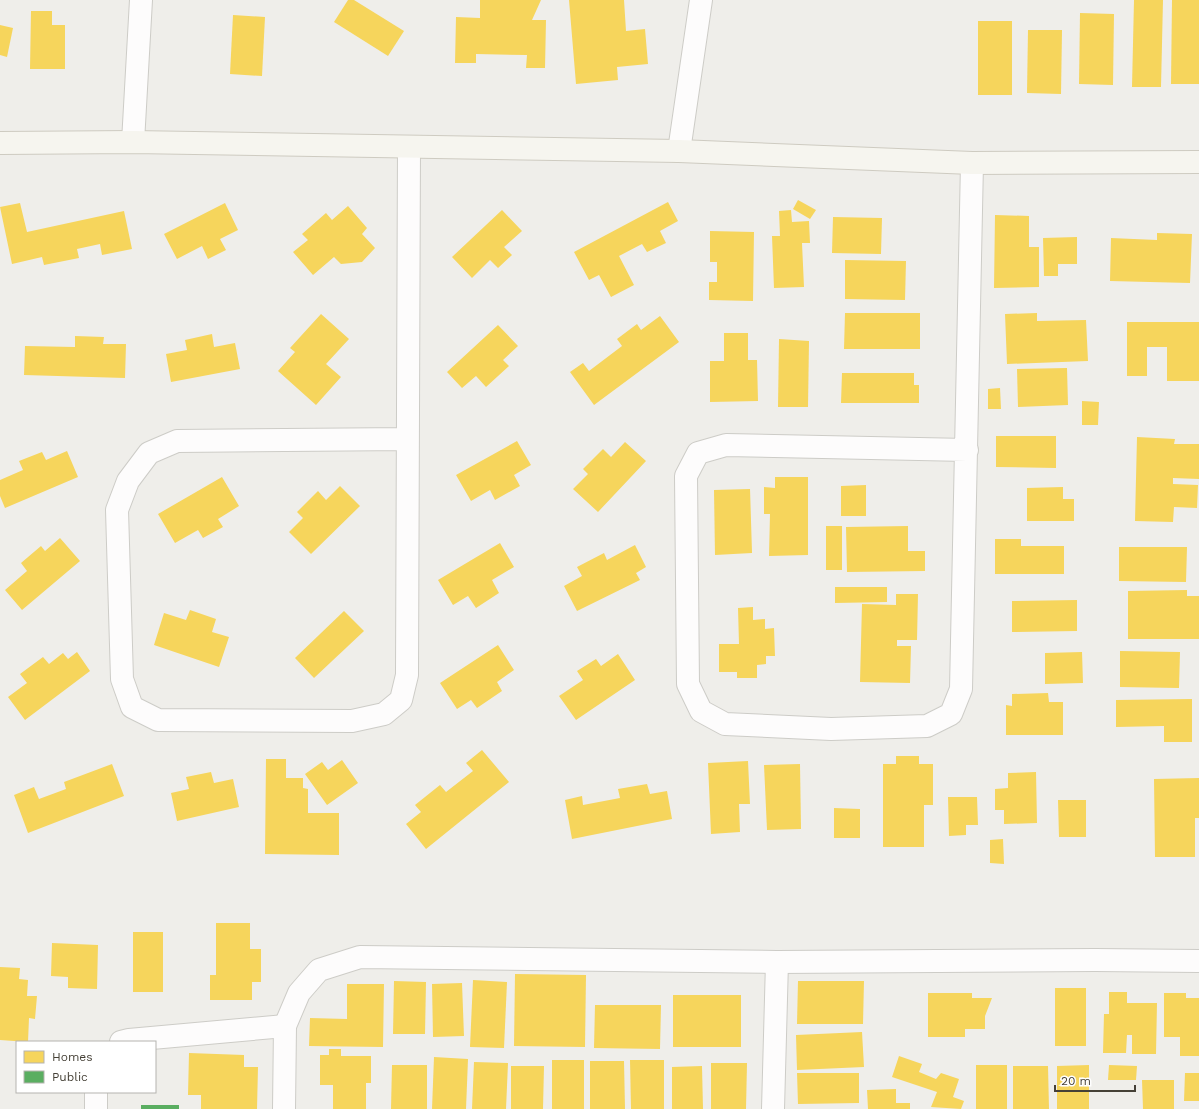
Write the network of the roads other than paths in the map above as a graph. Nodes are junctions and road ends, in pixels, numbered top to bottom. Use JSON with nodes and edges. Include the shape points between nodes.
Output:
{"nodes":[{"id":1,"x":141,"y":0,"type":"edge"},
{"id":2,"x":701,"y":0,"type":"edge"},
{"id":3,"x":133,"y":142,"type":"junction"},
{"id":4,"x":0,"y":143,"type":"edge"},
{"id":5,"x":409,"y":147,"type":"junction"},
{"id":6,"x":679,"y":151,"type":"junction"},
{"id":7,"x":1199,"y":162,"type":"edge"},
{"id":8,"x":972,"y":163,"type":"junction"},
{"id":9,"x":407,"y":439,"type":"junction"},
{"id":10,"x":967,"y":450,"type":"junction"},
{"id":11,"x":1199,"y":961,"type":"edge"},
{"id":12,"x":777,"y":962,"type":"junction"},
{"id":13,"x":285,"y":1026,"type":"junction"},
{"id":14,"x":124,"y":1041,"type":"edge"},
{"id":15,"x":96,"y":1093,"type":"edge"},
{"id":16,"x":96,"y":1109,"type":"edge"},
{"id":17,"x":284,"y":1109,"type":"edge"},
{"id":18,"x":773,"y":1109,"type":"edge"}],
"edges":[{"from":1,"to":3,"type":"street"},
{"from":2,"to":6,"type":"street"},
{"from":3,"to":4,"type":"street"},
{"from":3,"to":5,"type":"street"},
{"from":5,"to":6,"type":"street"},
{"from":5,"to":9,"type":"street"},
{"from":6,"to":8,"type":"street"},
{"from":7,"to":8,"type":"street"},
{"from":8,"to":10,"type":"street"},
{"from":9,"to":9,"type":"street","via":[[407,675],[401,700],[384,714],[352,720],[158,720],[132,707],[122,679],[117,510],[128,481],[149,453],[177,441]]},
{"from":10,"to":10,"type":"street","via":[[961,689],[951,714],[927,726],[831,729],[725,724],[701,711],[688,684],[686,476],[698,453],[726,445]]},
{"from":11,"to":12,"type":"street"},
{"from":12,"to":13,"type":"street","via":[[360,957],[319,970],[299,993]]},
{"from":12,"to":18,"type":"street"},
{"from":13,"to":14,"type":"street"},
{"from":13,"to":17,"type":"street"},
{"from":15,"to":16,"type":"street"}]}
